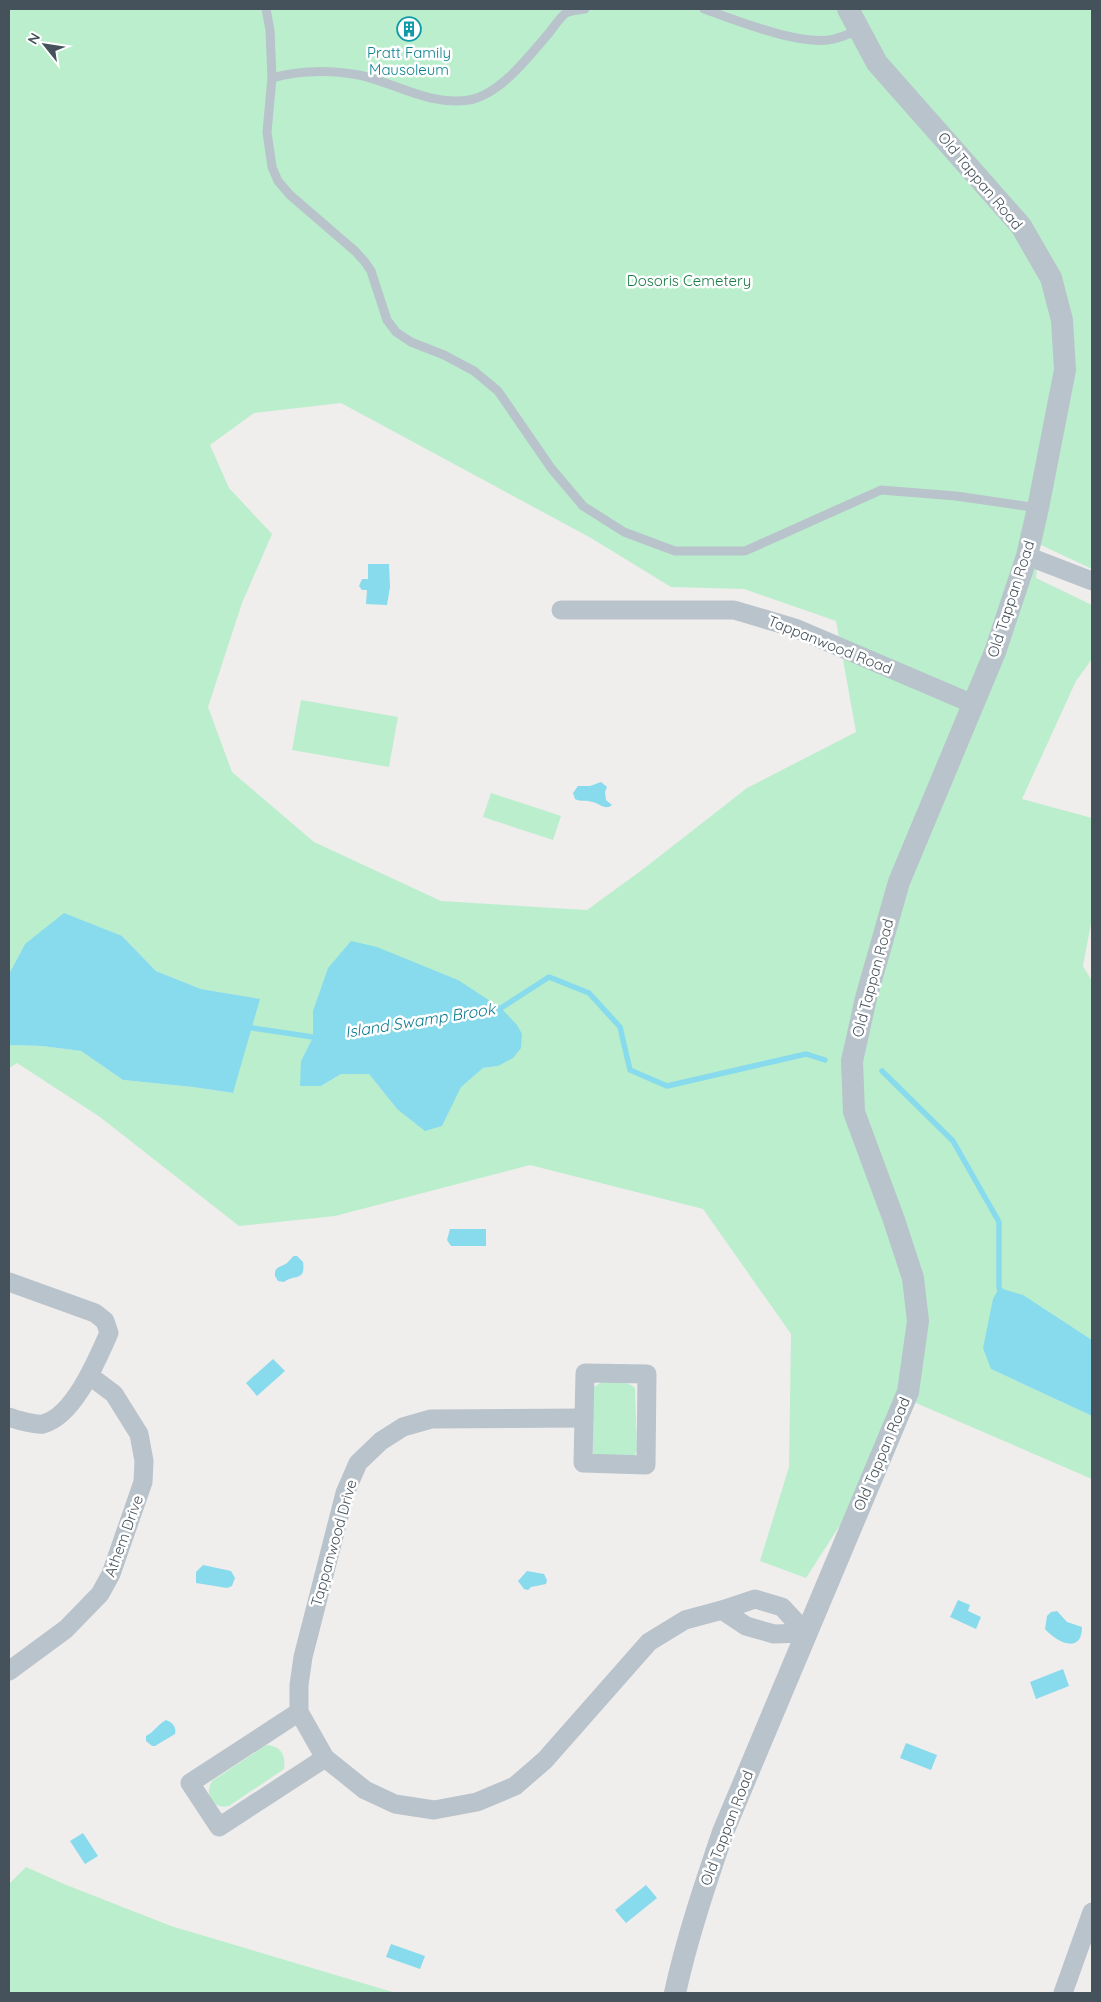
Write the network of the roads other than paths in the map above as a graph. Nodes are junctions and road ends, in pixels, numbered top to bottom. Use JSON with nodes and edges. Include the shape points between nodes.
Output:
{"nodes":[{"id":1,"x":266,"y":9,"type":"edge"},
{"id":2,"x":585,"y":9,"type":"edge"},
{"id":3,"x":704,"y":9,"type":"edge"},
{"id":4,"x":848,"y":9,"type":"edge"},
{"id":5,"x":566,"y":11,"type":"edge"},
{"id":6,"x":859,"y":30,"type":"junction"},
{"id":7,"x":272,"y":78,"type":"junction"},
{"id":8,"x":1038,"y":508,"type":"junction"},
{"id":9,"x":1027,"y":556,"type":"junction"},
{"id":10,"x":1092,"y":581,"type":"edge"},
{"id":11,"x":561,"y":610,"type":"dead end"},
{"id":12,"x":973,"y":704,"type":"junction"},
{"id":13,"x":9,"y":1282,"type":"edge"},
{"id":14,"x":90,"y":1376,"type":"junction"},
{"id":15,"x":9,"y":1418,"type":"edge"},
{"id":16,"x":584,"y":1418,"type":"junction"},
{"id":17,"x":722,"y":1610,"type":"junction"},
{"id":18,"x":806,"y":1633,"type":"junction"},
{"id":19,"x":9,"y":1671,"type":"edge"},
{"id":20,"x":299,"y":1712,"type":"junction"},
{"id":21,"x":325,"y":1758,"type":"junction"},
{"id":22,"x":1092,"y":1912,"type":"edge"},
{"id":23,"x":675,"y":1993,"type":"edge"},
{"id":24,"x":1063,"y":1993,"type":"edge"}],
"edges":[{"from":1,"to":7,"type":"lane"},
{"from":2,"to":5,"type":"lane"},
{"from":3,"to":6,"type":"lane","via":[[812,40],[833,40]]},
{"from":4,"to":6,"type":"street","name":"Old Tappan Road"},
{"from":5,"to":7,"type":"lane","via":[[524,61],[497,86],[484,96],[469,100],[438,100],[359,76],[317,72]]},
{"from":6,"to":8,"type":"street","name":"Old Tappan Road","via":[[877,64],[1021,226],[1051,278],[1062,320],[1065,370]]},
{"from":7,"to":8,"type":"lane","via":[[267,132],[272,166],[278,181],[290,196],[365,262],[396,332],[474,372],[498,391],[551,468],[583,506],[624,532],[675,552],[745,551],[881,490],[956,496]]},
{"from":8,"to":9,"type":"street","name":"Old Tappan Road"},
{"from":9,"to":10,"type":"street"},
{"from":9,"to":12,"type":"street","name":"Old Tappan Road","via":[[995,652]]},
{"from":11,"to":12,"type":"street","name":"Tappanwood Road","via":[[734,610],[795,628]]},
{"from":12,"to":18,"type":"street","name":"Old Tappan Road","via":[[899,882],[852,1061],[854,1112],[913,1278],[918,1321],[908,1392]]},
{"from":13,"to":14,"type":"street","via":[[95,1313],[105,1321],[109,1333]]},
{"from":14,"to":15,"type":"street","via":[[60,1415],[42,1424]]},
{"from":14,"to":19,"type":"street","name":"Athem Drive","via":[[114,1394],[139,1434],[144,1461],[143,1482],[111,1574],[100,1594],[66,1629]]},
{"from":16,"to":16,"type":"street","via":[[583,1464],[646,1464],[648,1374],[585,1373]]},
{"from":16,"to":20,"type":"street","name":"Tappanwood Drive","via":[[431,1419],[403,1427],[381,1441],[358,1463],[345,1493],[303,1657]]},
{"from":17,"to":18,"type":"street","via":[[746,1626],[774,1634]]},
{"from":17,"to":18,"type":"street","name":"Tappanwood Drive","via":[[755,1599],[782,1607]]},
{"from":17,"to":21,"type":"street","name":"Tappanwood Drive","via":[[685,1620],[649,1642],[545,1760],[515,1786],[477,1802],[434,1810],[395,1804],[365,1790]]},
{"from":18,"to":23,"type":"street","name":"Old Tappan Road","via":[[723,1832],[699,1902]]},
{"from":20,"to":21,"type":"street","name":"Tappanwood Drive"},
{"from":20,"to":21,"type":"street","via":[[190,1782],[219,1827]]},
{"from":22,"to":24,"type":"street"}]}
